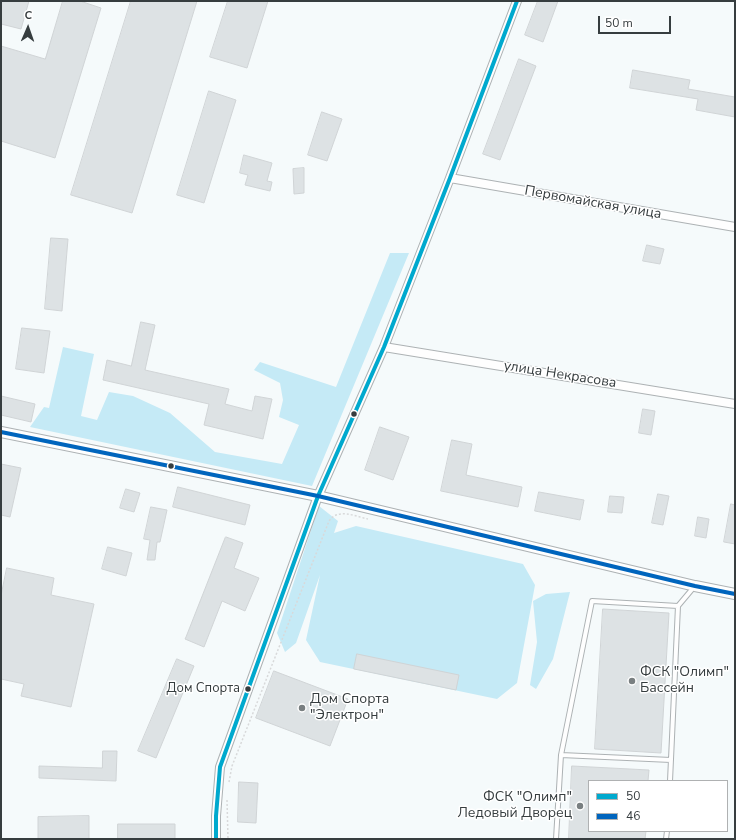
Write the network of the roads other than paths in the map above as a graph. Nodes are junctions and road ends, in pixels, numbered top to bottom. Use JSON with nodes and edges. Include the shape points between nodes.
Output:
{"nodes":[{"id":1,"x":517,"y":1,"type":"edge"},
{"id":2,"x":450,"y":178,"type":"junction"},
{"id":3,"x":735,"y":227,"type":"edge"},
{"id":4,"x":384,"y":347,"type":"junction"},
{"id":5,"x":735,"y":404,"type":"edge"},
{"id":6,"x":1,"y":432,"type":"edge"},
{"id":7,"x":318,"y":496,"type":"junction"},
{"id":8,"x":696,"y":586,"type":"junction"},
{"id":9,"x":735,"y":594,"type":"edge"},
{"id":10,"x":678,"y":606,"type":"junction"},
{"id":11,"x":561,"y":755,"type":"junction"},
{"id":12,"x":671,"y":760,"type":"junction"},
{"id":13,"x":670,"y":780,"type":"edge"},
{"id":14,"x":216,"y":839,"type":"edge"},
{"id":15,"x":556,"y":839,"type":"edge"}],
"edges":[{"from":1,"to":2,"type":"street"},
{"from":2,"to":3,"type":"street","name":"Первомайская улица"},
{"from":2,"to":4,"type":"street"},
{"from":4,"to":5,"type":"street","name":"улица Некрасова"},
{"from":4,"to":7,"type":"street"},
{"from":6,"to":7,"type":"street"},
{"from":7,"to":8,"type":"street"},
{"from":7,"to":14,"type":"street","via":[[220,767]]},
{"from":8,"to":9,"type":"street"},
{"from":8,"to":10,"type":"lane"},
{"from":10,"to":11,"type":"lane","via":[[592,601]]},
{"from":10,"to":12,"type":"lane"},
{"from":11,"to":12,"type":"lane"},
{"from":11,"to":15,"type":"lane"},
{"from":12,"to":13,"type":"lane"}]}
